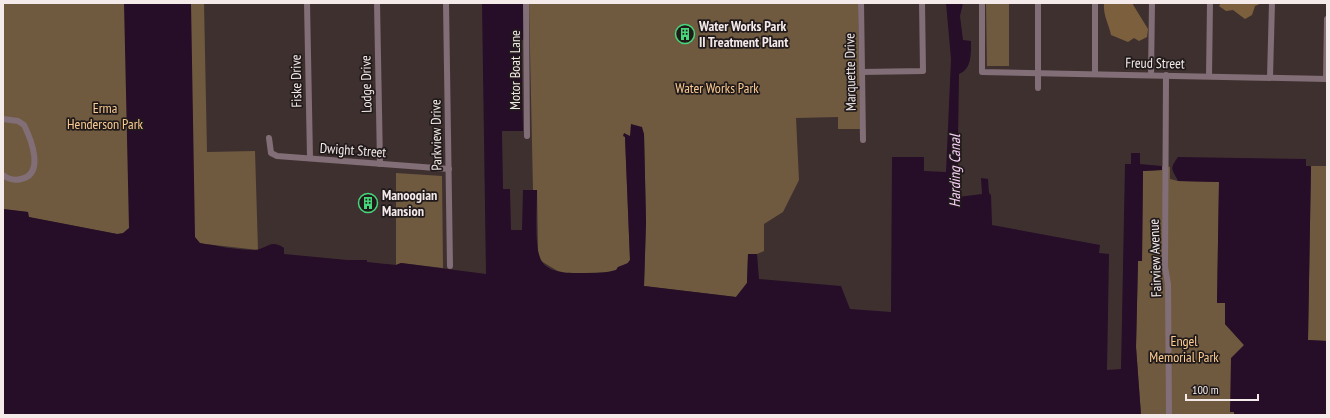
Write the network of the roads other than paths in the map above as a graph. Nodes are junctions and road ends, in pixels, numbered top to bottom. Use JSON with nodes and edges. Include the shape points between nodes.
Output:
{"nodes":[{"id":1,"x":307,"y":3,"type":"edge"},
{"id":2,"x":377,"y":3,"type":"edge"},
{"id":3,"x":446,"y":3,"type":"edge"},
{"id":4,"x":526,"y":3,"type":"edge"},
{"id":5,"x":861,"y":3,"type":"edge"},
{"id":6,"x":922,"y":3,"type":"edge"},
{"id":7,"x":982,"y":3,"type":"edge"},
{"id":8,"x":1038,"y":3,"type":"edge"},
{"id":9,"x":1095,"y":3,"type":"edge"},
{"id":10,"x":1152,"y":3,"type":"edge"},
{"id":11,"x":1210,"y":3,"type":"edge"},
{"id":12,"x":1272,"y":3,"type":"edge"},
{"id":13,"x":1327,"y":19,"type":"edge"},
{"id":14,"x":862,"y":72,"type":"junction"},
{"id":15,"x":1038,"y":74,"type":"junction"},
{"id":16,"x":1095,"y":74,"type":"junction"},
{"id":17,"x":1151,"y":75,"type":"junction"},
{"id":18,"x":1166,"y":76,"type":"junction"},
{"id":19,"x":1208,"y":76,"type":"junction"},
{"id":20,"x":1270,"y":77,"type":"junction"},
{"id":21,"x":1326,"y":79,"type":"edge"},
{"id":22,"x":1038,"y":88,"type":"dead end"},
{"id":23,"x":3,"y":119,"type":"edge"},
{"id":24,"x":527,"y":136,"type":"dead end"},
{"id":25,"x":269,"y":138,"type":"dead end"},
{"id":26,"x":863,"y":140,"type":"dead end"},
{"id":27,"x":310,"y":158,"type":"junction"},
{"id":28,"x":380,"y":164,"type":"junction"},
{"id":29,"x":449,"y":169,"type":"junction"},
{"id":30,"x":3,"y":175,"type":"edge"},
{"id":31,"x":450,"y":266,"type":"dead end"},
{"id":32,"x":1169,"y":415,"type":"edge"}],
"edges":[{"from":1,"to":27,"type":"street","name":"Fiske Drive"},
{"from":2,"to":28,"type":"street","name":"Lodge Drive"},
{"from":3,"to":29,"type":"street","name":"Parkview Drive"},
{"from":4,"to":24,"type":"street","name":"Motor Boat Lane"},
{"from":5,"to":14,"type":"street","name":"Marquette Drive"},
{"from":6,"to":14,"type":"street","via":[[923,71]]},
{"from":7,"to":15,"type":"street","name":"Freud Street","via":[[982,72]]},
{"from":8,"to":15,"type":"street"},
{"from":9,"to":16,"type":"street"},
{"from":10,"to":17,"type":"street"},
{"from":11,"to":19,"type":"street"},
{"from":12,"to":20,"type":"street"},
{"from":13,"to":21,"type":"street"},
{"from":14,"to":26,"type":"street","name":"Marquette Drive"},
{"from":15,"to":16,"type":"street","name":"Freud Street"},
{"from":15,"to":22,"type":"street"},
{"from":16,"to":17,"type":"street","name":"Freud Street"},
{"from":17,"to":18,"type":"street","name":"Freud Street"},
{"from":18,"to":19,"type":"street","name":"Freud Street"},
{"from":18,"to":32,"type":"street","name":"Fairview Avenue","via":[[1165,267],[1168,284]]},
{"from":19,"to":20,"type":"street","name":"Freud Street"},
{"from":20,"to":21,"type":"street","name":"Freud Street"},
{"from":23,"to":30,"type":"street","via":[[18,120],[24,125],[35,163],[32,172],[22,179],[13,180]]},
{"from":25,"to":27,"type":"street","name":"Dwight Street","via":[[273,155]]},
{"from":27,"to":28,"type":"street","name":"Dwight Street"},
{"from":28,"to":29,"type":"street","name":"Dwight Street"},
{"from":29,"to":31,"type":"street","name":"Parkview Drive"}]}
